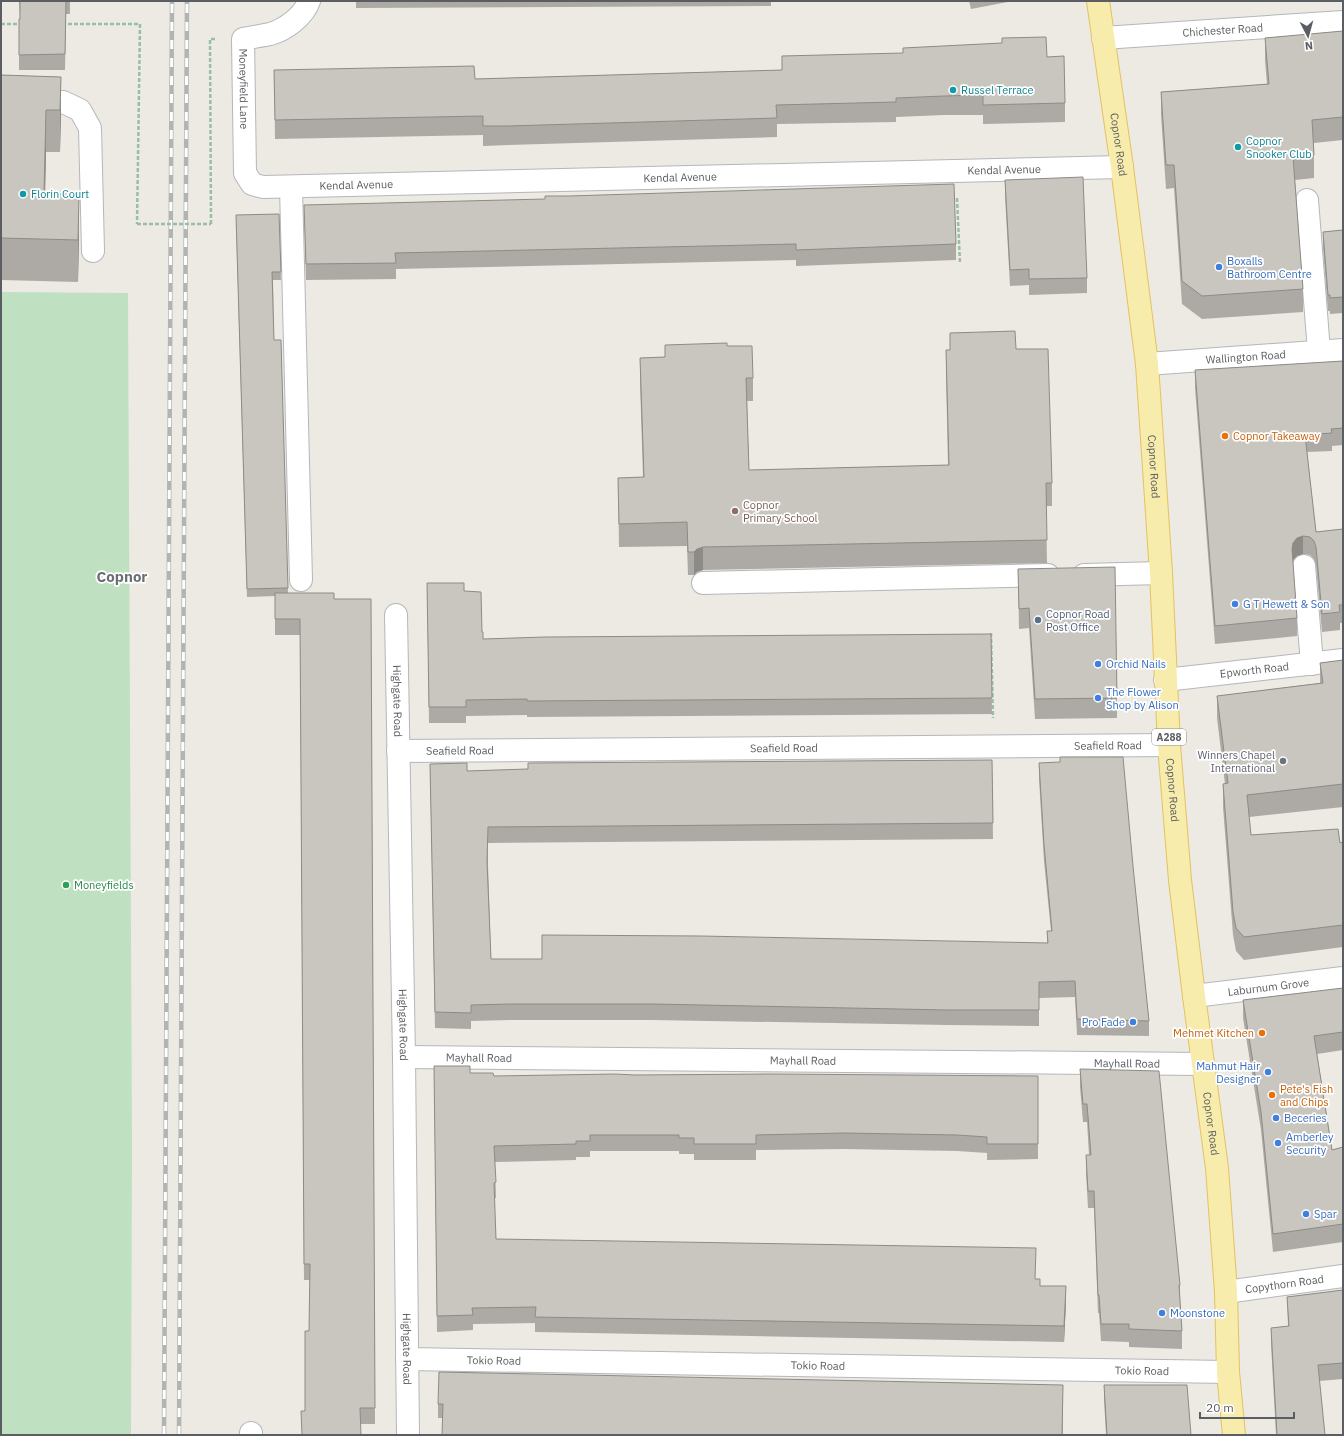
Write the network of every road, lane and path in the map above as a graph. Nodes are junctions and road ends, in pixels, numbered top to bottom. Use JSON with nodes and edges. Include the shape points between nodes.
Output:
{"nodes":[{"id":1,"x":309,"y":1,"type":"edge"},
{"id":2,"x":1098,"y":1,"type":"edge"},
{"id":3,"x":1343,"y":22,"type":"edge"},
{"id":4,"x":1,"y":24,"type":"edge"},
{"id":5,"x":21,"y":24,"type":"edge"},
{"id":6,"x":61,"y":24,"type":"edge"},
{"id":7,"x":242,"y":38,"type":"junction"},
{"id":8,"x":1103,"y":38,"type":"junction"},
{"id":9,"x":1,"y":102,"type":"edge"},
{"id":10,"x":1122,"y":168,"type":"junction"},
{"id":11,"x":956,"y":171,"type":"junction"},
{"id":12,"x":245,"y":173,"type":"joint"},
{"id":13,"x":292,"y":187,"type":"junction"},
{"id":14,"x":1307,"y":200,"type":"dead end"},
{"id":15,"x":93,"y":251,"type":"dead end"},
{"id":16,"x":960,"y":263,"type":"dead end"},
{"id":17,"x":1343,"y":350,"type":"edge"},
{"id":18,"x":1318,"y":351,"type":"junction"},
{"id":19,"x":1148,"y":364,"type":"junction"},
{"id":20,"x":1304,"y":566,"type":"dead end"},
{"id":21,"x":1161,"y":573,"type":"junction"},
{"id":22,"x":301,"y":580,"type":"dead end"},
{"id":23,"x":703,"y":583,"type":"dead end"},
{"id":24,"x":396,"y":615,"type":"dead end"},
{"id":25,"x":992,"y":633,"type":"edge"},
{"id":26,"x":1343,"y":660,"type":"edge"},
{"id":27,"x":1312,"y":664,"type":"junction"},
{"id":28,"x":1166,"y":680,"type":"junction"},
{"id":29,"x":1169,"y":745,"type":"junction"},
{"id":30,"x":994,"y":746,"type":"junction"},
{"id":31,"x":398,"y":751,"type":"junction"},
{"id":32,"x":1343,"y":978,"type":"edge"},
{"id":33,"x":1194,"y":996,"type":"junction"},
{"id":34,"x":404,"y":1057,"type":"junction"},
{"id":35,"x":1202,"y":1064,"type":"junction"},
{"id":36,"x":1343,"y":1276,"type":"edge"},
{"id":37,"x":1226,"y":1292,"type":"junction"},
{"id":38,"x":407,"y":1359,"type":"junction"},
{"id":39,"x":1228,"y":1372,"type":"junction"},
{"id":40,"x":408,"y":1435,"type":"edge"},
{"id":41,"x":1234,"y":1435,"type":"edge"}],
"edges":[{"from":1,"to":7,"type":"street","name":"Moneyfield Lane","via":[[307,8],[294,22],[271,34]]},
{"from":2,"to":8,"type":"main road","name":"Copnor Road","number":"A288"},
{"from":3,"to":8,"type":"street","name":"Chichester Road"},
{"from":4,"to":5,"type":"path"},
{"from":6,"to":7,"type":"path","bridge":true,"via":[[140,24],[138,224],[211,224],[210,39]]},
{"from":7,"to":12,"type":"street","name":"Moneyfield Lane"},
{"from":8,"to":10,"type":"main road","name":"Copnor Road","number":"A288"},
{"from":9,"to":15,"type":"street","via":[[63,102],[80,110],[90,128]]},
{"from":10,"to":11,"type":"street","name":"Kendal Avenue"},
{"from":10,"to":19,"type":"main road","name":"Copnor Road","number":"A288"},
{"from":11,"to":13,"type":"street","name":"Kendal Avenue"},
{"from":11,"to":16,"type":"path"},
{"from":12,"to":13,"type":"street","name":"Kendal Avenue","via":[[252,184],[264,187]]},
{"from":13,"to":22,"type":"street"},
{"from":14,"to":18,"type":"street"},
{"from":17,"to":18,"type":"street","name":"Wallington Road"},
{"from":18,"to":19,"type":"street","name":"Wallington Road"},
{"from":19,"to":21,"type":"main road","name":"Copnor Road","number":"A288"},
{"from":20,"to":27,"type":"street"},
{"from":21,"to":23,"type":"street"},
{"from":21,"to":28,"type":"main road","name":"Copnor Road","number":"A288"},
{"from":24,"to":31,"type":"street","name":"Highgate Road"},
{"from":25,"to":30,"type":"path"},
{"from":26,"to":27,"type":"street","name":"Epworth Road"},
{"from":27,"to":28,"type":"street","name":"Epworth Road"},
{"from":28,"to":29,"type":"main road","name":"Copnor Road","number":"A288"},
{"from":29,"to":30,"type":"street","name":"Seafield Road"},
{"from":29,"to":33,"type":"main road","name":"Copnor Road","number":"A288","via":[[1180,880]]},
{"from":30,"to":31,"type":"street","name":"Seafield Road"},
{"from":31,"to":34,"type":"street","name":"Highgate Road"},
{"from":32,"to":33,"type":"street","name":"Laburnum Grove"},
{"from":33,"to":35,"type":"main road","name":"Copnor Road","number":"A288"},
{"from":34,"to":35,"type":"street","name":"Mayhall Road"},
{"from":34,"to":38,"type":"street","name":"Highgate Road"},
{"from":35,"to":37,"type":"main road","name":"Copnor Road","number":"A288","via":[[1217,1168]]},
{"from":36,"to":37,"type":"street","name":"Copythorn Road"},
{"from":37,"to":39,"type":"main road","name":"Copnor Road","number":"A288"},
{"from":38,"to":39,"type":"street","name":"Tokio Road"},
{"from":38,"to":40,"type":"street","name":"Highgate Road"},
{"from":39,"to":41,"type":"main road","name":"Copnor Road","number":"A288"}]}
